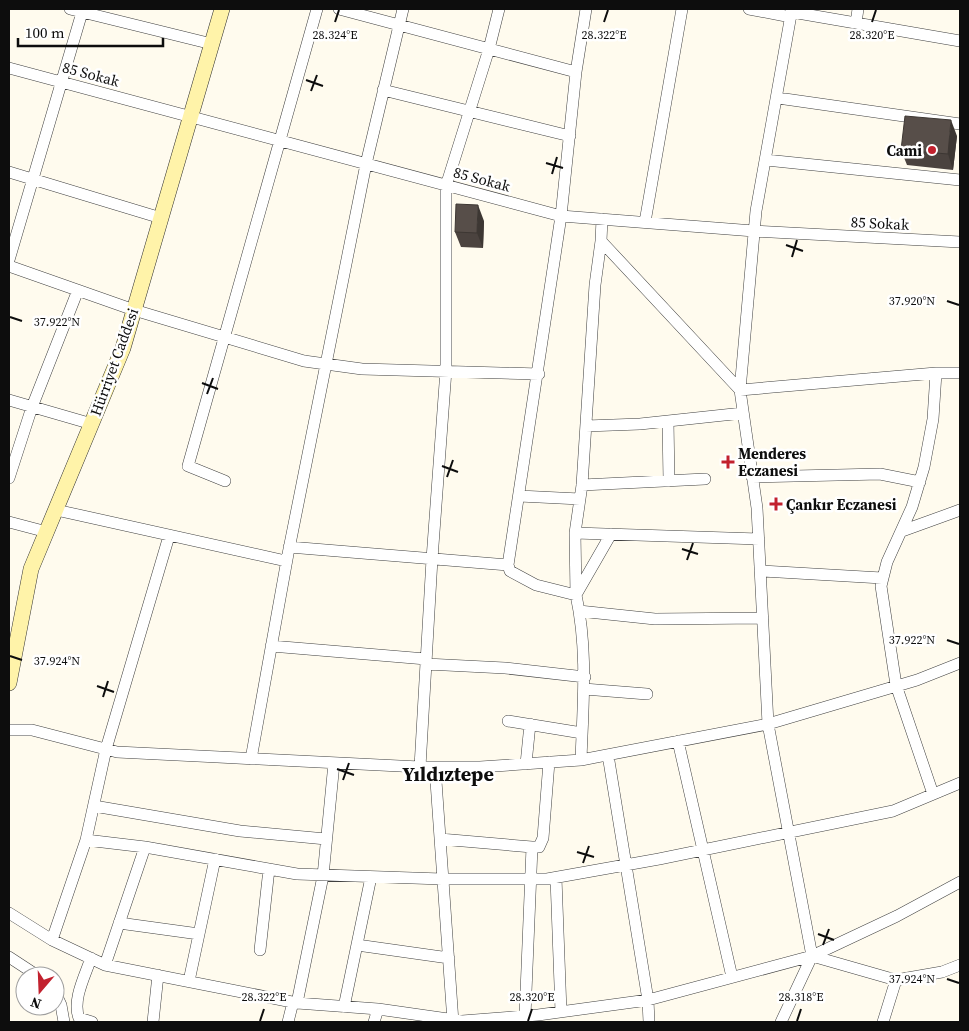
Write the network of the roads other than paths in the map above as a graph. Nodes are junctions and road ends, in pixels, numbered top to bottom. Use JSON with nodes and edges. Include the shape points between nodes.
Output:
{"nodes":[{"id":1,"x":70,"y":9,"type":"edge"},
{"id":2,"x":222,"y":9,"type":"edge"},
{"id":3,"x":317,"y":9,"type":"edge"},
{"id":4,"x":338,"y":9,"type":"edge"},
{"id":5,"x":403,"y":9,"type":"edge"},
{"id":6,"x":499,"y":9,"type":"edge"},
{"id":7,"x":586,"y":9,"type":"edge"},
{"id":8,"x":682,"y":9,"type":"edge"},
{"id":9,"x":749,"y":9,"type":"edge"},
{"id":10,"x":858,"y":9,"type":"edge"},
{"id":11,"x":83,"y":11,"type":"edge"},
{"id":12,"x":792,"y":13,"type":"edge"},
{"id":13,"x":856,"y":23,"type":"junction"},
{"id":14,"x":398,"y":25,"type":"junction"},
{"id":15,"x":960,"y":41,"type":"edge"},
{"id":16,"x":212,"y":44,"type":"junction"},
{"id":17,"x":489,"y":49,"type":"junction"},
{"id":18,"x":9,"y":68,"type":"edge"},
{"id":19,"x":576,"y":72,"type":"junction"},
{"id":20,"x":62,"y":82,"type":"junction"},
{"id":21,"x":383,"y":90,"type":"junction"},
{"id":22,"x":778,"y":98,"type":"junction"},
{"id":23,"x":469,"y":111,"type":"junction"},
{"id":24,"x":190,"y":117,"type":"junction"},
{"id":25,"x":960,"y":124,"type":"edge"},
{"id":26,"x":570,"y":136,"type":"junction"},
{"id":27,"x":278,"y":140,"type":"junction"},
{"id":28,"x":766,"y":160,"type":"junction"},
{"id":29,"x":366,"y":164,"type":"junction"},
{"id":30,"x":9,"y":172,"type":"edge"},
{"id":31,"x":33,"y":179,"type":"junction"},
{"id":32,"x":960,"y":180,"type":"edge"},
{"id":33,"x":446,"y":186,"type":"junction"},
{"id":34,"x":561,"y":216,"type":"junction"},
{"id":35,"x":161,"y":218,"type":"junction"},
{"id":36,"x":602,"y":219,"type":"junction"},
{"id":37,"x":645,"y":222,"type":"junction"},
{"id":38,"x":754,"y":231,"type":"junction"},
{"id":39,"x":601,"y":241,"type":"junction"},
{"id":40,"x":960,"y":242,"type":"edge"},
{"id":41,"x":9,"y":260,"type":"edge"},
{"id":42,"x":9,"y":266,"type":"edge"},
{"id":43,"x":78,"y":290,"type":"junction"},
{"id":44,"x":134,"y":310,"type":"junction"},
{"id":45,"x":223,"y":336,"type":"junction"},
{"id":46,"x":327,"y":364,"type":"junction"},
{"id":47,"x":446,"y":370,"type":"junction"},
{"id":48,"x":936,"y":373,"type":"junction"},
{"id":49,"x":960,"y":373,"type":"edge"},
{"id":50,"x":539,"y":374,"type":"junction"},
{"id":51,"x":740,"y":390,"type":"junction"},
{"id":52,"x":9,"y":400,"type":"edge"},
{"id":53,"x":32,"y":407,"type":"junction"},
{"id":54,"x":743,"y":413,"type":"junction"},
{"id":55,"x":668,"y":421,"type":"junction"},
{"id":56,"x":92,"y":424,"type":"junction"},
{"id":57,"x":586,"y":426,"type":"junction"},
{"id":58,"x":752,"y":477,"type":"junction"},
{"id":59,"x":9,"y":478,"type":"edge"},
{"id":60,"x":705,"y":480,"type":"dead end"},
{"id":61,"x":225,"y":481,"type":"dead end"},
{"id":62,"x":669,"y":481,"type":"junction"},
{"id":63,"x":920,"y":482,"type":"junction"},
{"id":64,"x":582,"y":485,"type":"junction"},
{"id":65,"x":519,"y":496,"type":"junction"},
{"id":66,"x":580,"y":499,"type":"junction"},
{"id":67,"x":56,"y":510,"type":"junction"},
{"id":68,"x":960,"y":510,"type":"edge"},
{"id":69,"x":9,"y":522,"type":"edge"},
{"id":70,"x":902,"y":531,"type":"junction"},
{"id":71,"x":47,"y":532,"type":"junction"},
{"id":72,"x":575,"y":533,"type":"junction"},
{"id":73,"x":611,"y":534,"type":"junction"},
{"id":74,"x":169,"y":536,"type":"junction"},
{"id":75,"x":758,"y":539,"type":"junction"},
{"id":76,"x":289,"y":547,"type":"junction"},
{"id":77,"x":432,"y":559,"type":"junction"},
{"id":78,"x":286,"y":561,"type":"junction"},
{"id":79,"x":508,"y":565,"type":"junction"},
{"id":80,"x":760,"y":571,"type":"junction"},
{"id":81,"x":882,"y":578,"type":"junction"},
{"id":82,"x":576,"y":594,"type":"junction"},
{"id":83,"x":579,"y":611,"type":"junction"},
{"id":84,"x":763,"y":618,"type":"junction"},
{"id":85,"x":271,"y":646,"type":"junction"},
{"id":86,"x":426,"y":661,"type":"junction"},
{"id":87,"x":960,"y":663,"type":"edge"},
{"id":88,"x":9,"y":682,"type":"edge"},
{"id":89,"x":584,"y":683,"type":"junction"},
{"id":90,"x":896,"y":686,"type":"junction"},
{"id":91,"x":647,"y":694,"type":"dead end"},
{"id":92,"x":508,"y":721,"type":"dead end"},
{"id":93,"x":530,"y":724,"type":"junction"},
{"id":94,"x":768,"y":724,"type":"junction"},
{"id":95,"x":9,"y":730,"type":"edge"},
{"id":96,"x":582,"y":733,"type":"junction"},
{"id":97,"x":678,"y":741,"type":"junction"},
{"id":98,"x":106,"y":749,"type":"junction"},
{"id":99,"x":608,"y":755,"type":"junction"},
{"id":100,"x":251,"y":759,"type":"junction"},
{"id":101,"x":580,"y":760,"type":"junction"},
{"id":102,"x":549,"y":762,"type":"junction"},
{"id":103,"x":334,"y":763,"type":"junction"},
{"id":104,"x":526,"y":764,"type":"junction"},
{"id":105,"x":435,"y":767,"type":"junction"},
{"id":106,"x":420,"y":768,"type":"junction"},
{"id":107,"x":960,"y":783,"type":"edge"},
{"id":108,"x":933,"y":794,"type":"junction"},
{"id":109,"x":94,"y":806,"type":"junction"},
{"id":110,"x":788,"y":832,"type":"junction"},
{"id":111,"x":326,"y":839,"type":"junction"},
{"id":112,"x":440,"y":839,"type":"junction"},
{"id":113,"x":86,"y":840,"type":"junction"},
{"id":114,"x":145,"y":847,"type":"junction"},
{"id":115,"x":532,"y":847,"type":"junction"},
{"id":116,"x":704,"y":850,"type":"junction"},
{"id":117,"x":214,"y":859,"type":"junction"},
{"id":118,"x":626,"y":865,"type":"junction"},
{"id":119,"x":269,"y":869,"type":"junction"},
{"id":120,"x":323,"y":876,"type":"junction"},
{"id":121,"x":371,"y":877,"type":"junction"},
{"id":122,"x":556,"y":878,"type":"junction"},
{"id":123,"x":442,"y":879,"type":"junction"},
{"id":124,"x":532,"y":879,"type":"junction"},
{"id":125,"x":960,"y":882,"type":"edge"},
{"id":126,"x":9,"y":913,"type":"edge"},
{"id":127,"x":119,"y":923,"type":"junction"},
{"id":128,"x":199,"y":934,"type":"junction"},
{"id":129,"x":52,"y":940,"type":"junction"},
{"id":130,"x":357,"y":945,"type":"junction"},
{"id":131,"x":260,"y":950,"type":"dead end"},
{"id":132,"x":812,"y":956,"type":"junction"},
{"id":133,"x":9,"y":957,"type":"edge"},
{"id":134,"x":90,"y":958,"type":"junction"},
{"id":135,"x":449,"y":958,"type":"junction"},
{"id":136,"x":105,"y":965,"type":"junction"},
{"id":137,"x":960,"y":965,"type":"edge"},
{"id":138,"x":23,"y":966,"type":"edge"},
{"id":139,"x":158,"y":975,"type":"junction"},
{"id":140,"x":732,"y":977,"type":"junction"},
{"id":141,"x":189,"y":980,"type":"junction"},
{"id":142,"x":896,"y":980,"type":"junction"},
{"id":143,"x":648,"y":1000,"type":"junction"},
{"id":144,"x":295,"y":1002,"type":"junction"},
{"id":145,"x":344,"y":1006,"type":"junction"},
{"id":146,"x":378,"y":1009,"type":"junction"},
{"id":147,"x":561,"y":1012,"type":"junction"},
{"id":148,"x":525,"y":1016,"type":"junction"},
{"id":149,"x":454,"y":1021,"type":"edge"},
{"id":150,"x":92,"y":1022,"type":"edge"},
{"id":151,"x":156,"y":1022,"type":"edge"},
{"id":152,"x":288,"y":1022,"type":"edge"},
{"id":153,"x":374,"y":1022,"type":"edge"},
{"id":154,"x":649,"y":1022,"type":"edge"},
{"id":155,"x":781,"y":1022,"type":"edge"},
{"id":156,"x":883,"y":1022,"type":"edge"}],
"edges":[{"from":1,"to":11,"type":"street"},
{"from":2,"to":16,"type":"street","name":"Hürriyet Caddesi"},
{"from":3,"to":27,"type":"street"},
{"from":4,"to":14,"type":"street"},
{"from":5,"to":14,"type":"street"},
{"from":6,"to":17,"type":"street"},
{"from":7,"to":19,"type":"street"},
{"from":8,"to":37,"type":"street"},
{"from":9,"to":12,"type":"street"},
{"from":10,"to":13,"type":"street"},
{"from":11,"to":16,"type":"street"},
{"from":11,"to":20,"type":"street"},
{"from":12,"to":13,"type":"street"},
{"from":12,"to":22,"type":"street"},
{"from":13,"to":15,"type":"street"},
{"from":14,"to":17,"type":"street"},
{"from":14,"to":21,"type":"street"},
{"from":16,"to":24,"type":"street","name":"Hürriyet Caddesi"},
{"from":17,"to":19,"type":"street"},
{"from":17,"to":23,"type":"street"},
{"from":18,"to":20,"type":"street","name":"85 Sokak"},
{"from":19,"to":26,"type":"street"},
{"from":20,"to":24,"type":"street","name":"85 Sokak"},
{"from":20,"to":31,"type":"street"},
{"from":21,"to":23,"type":"street"},
{"from":21,"to":29,"type":"street"},
{"from":22,"to":25,"type":"street"},
{"from":22,"to":28,"type":"street"},
{"from":23,"to":26,"type":"street"},
{"from":23,"to":33,"type":"street"},
{"from":24,"to":27,"type":"street","name":"85 Sokak"},
{"from":24,"to":35,"type":"street","name":"Hürriyet Caddesi"},
{"from":26,"to":34,"type":"street"},
{"from":27,"to":29,"type":"street","name":"85 Sokak"},
{"from":27,"to":45,"type":"street"},
{"from":28,"to":32,"type":"street"},
{"from":28,"to":38,"type":"street"},
{"from":29,"to":33,"type":"street","name":"85 Sokak"},
{"from":29,"to":46,"type":"street"},
{"from":30,"to":31,"type":"street"},
{"from":31,"to":35,"type":"street"},
{"from":31,"to":41,"type":"street"},
{"from":33,"to":34,"type":"street","name":"85 Sokak"},
{"from":33,"to":47,"type":"street"},
{"from":34,"to":36,"type":"street","name":"85 Sokak"},
{"from":34,"to":50,"type":"street"},
{"from":35,"to":44,"type":"street","name":"Hürriyet Caddesi"},
{"from":36,"to":37,"type":"street","name":"85 Sokak"},
{"from":36,"to":39,"type":"street"},
{"from":37,"to":38,"type":"street","name":"85 Sokak"},
{"from":38,"to":40,"type":"street","name":"85 Sokak"},
{"from":38,"to":51,"type":"street"},
{"from":39,"to":51,"type":"street"},
{"from":39,"to":57,"type":"street"},
{"from":42,"to":43,"type":"street"},
{"from":43,"to":44,"type":"street"},
{"from":43,"to":53,"type":"street"},
{"from":44,"to":45,"type":"street"},
{"from":44,"to":56,"type":"street","name":"Hürriyet Caddesi","via":[[123,348]]},
{"from":45,"to":46,"type":"street","via":[[304,361]]},
{"from":45,"to":61,"type":"street","via":[[188,466]]},
{"from":46,"to":47,"type":"street","via":[[362,369]]},
{"from":46,"to":76,"type":"street"},
{"from":47,"to":50,"type":"street"},
{"from":47,"to":77,"type":"street"},
{"from":48,"to":49,"type":"street"},
{"from":48,"to":51,"type":"street"},
{"from":48,"to":63,"type":"street","via":[[933,419]]},
{"from":50,"to":65,"type":"street"},
{"from":51,"to":54,"type":"street"},
{"from":52,"to":53,"type":"street"},
{"from":53,"to":56,"type":"street"},
{"from":53,"to":59,"type":"street"},
{"from":54,"to":55,"type":"street"},
{"from":54,"to":58,"type":"street"},
{"from":55,"to":57,"type":"street"},
{"from":55,"to":62,"type":"street"},
{"from":56,"to":67,"type":"street","name":"Hürriyet Caddesi"},
{"from":57,"to":64,"type":"street"},
{"from":58,"to":63,"type":"street","via":[[880,474]]},
{"from":58,"to":75,"type":"street"},
{"from":60,"to":62,"type":"street"},
{"from":62,"to":64,"type":"street"},
{"from":63,"to":70,"type":"street"},
{"from":64,"to":66,"type":"street"},
{"from":65,"to":66,"type":"street"},
{"from":65,"to":79,"type":"street"},
{"from":66,"to":72,"type":"street"},
{"from":67,"to":71,"type":"street","name":"Hürriyet Caddesi"},
{"from":67,"to":74,"type":"street"},
{"from":68,"to":70,"type":"street"},
{"from":69,"to":71,"type":"street"},
{"from":70,"to":81,"type":"street"},
{"from":71,"to":88,"type":"street","name":"Hürriyet Caddesi","via":[[32,569]]},
{"from":72,"to":73,"type":"street"},
{"from":72,"to":82,"type":"street"},
{"from":73,"to":75,"type":"street"},
{"from":73,"to":82,"type":"street"},
{"from":74,"to":78,"type":"street"},
{"from":74,"to":98,"type":"street"},
{"from":75,"to":80,"type":"street"},
{"from":76,"to":77,"type":"street"},
{"from":76,"to":78,"type":"street"},
{"from":77,"to":79,"type":"street"},
{"from":77,"to":86,"type":"street"},
{"from":78,"to":85,"type":"street"},
{"from":79,"to":82,"type":"street","via":[[510,572],[536,586]]},
{"from":80,"to":81,"type":"street"},
{"from":80,"to":84,"type":"street"},
{"from":81,"to":90,"type":"street","via":[[881,595]]},
{"from":82,"to":83,"type":"street"},
{"from":83,"to":84,"type":"street","via":[[655,619]]},
{"from":83,"to":89,"type":"street"},
{"from":84,"to":94,"type":"street"},
{"from":85,"to":86,"type":"street"},
{"from":85,"to":100,"type":"street"},
{"from":86,"to":89,"type":"street","via":[[505,668]]},
{"from":86,"to":106,"type":"street"},
{"from":87,"to":90,"type":"street"},
{"from":89,"to":91,"type":"street"},
{"from":89,"to":96,"type":"street"},
{"from":90,"to":94,"type":"street"},
{"from":90,"to":108,"type":"street"},
{"from":92,"to":93,"type":"street"},
{"from":93,"to":96,"type":"street"},
{"from":93,"to":104,"type":"street"},
{"from":94,"to":97,"type":"street"},
{"from":94,"to":110,"type":"street"},
{"from":95,"to":98,"type":"street","via":[[32,730]]},
{"from":96,"to":101,"type":"street"},
{"from":97,"to":99,"type":"street"},
{"from":97,"to":116,"type":"street"},
{"from":98,"to":100,"type":"street"},
{"from":98,"to":109,"type":"street"},
{"from":99,"to":101,"type":"street"},
{"from":99,"to":118,"type":"street"},
{"from":100,"to":103,"type":"street"},
{"from":101,"to":102,"type":"street"},
{"from":102,"to":104,"type":"street"},
{"from":102,"to":115,"type":"street","via":[[543,838],[539,847]]},
{"from":103,"to":106,"type":"street"},
{"from":103,"to":111,"type":"street"},
{"from":104,"to":105,"type":"street"},
{"from":105,"to":106,"type":"street"},
{"from":105,"to":112,"type":"street"},
{"from":107,"to":108,"type":"street"},
{"from":108,"to":110,"type":"street","via":[[893,811]]},
{"from":109,"to":111,"type":"street","via":[[240,831]]},
{"from":109,"to":113,"type":"street"},
{"from":110,"to":116,"type":"street"},
{"from":110,"to":132,"type":"street"},
{"from":111,"to":120,"type":"street"},
{"from":112,"to":115,"type":"street"},
{"from":112,"to":123,"type":"street"},
{"from":113,"to":114,"type":"street"},
{"from":113,"to":129,"type":"street"},
{"from":114,"to":117,"type":"street"},
{"from":114,"to":127,"type":"street"},
{"from":115,"to":124,"type":"street"},
{"from":116,"to":118,"type":"street"},
{"from":116,"to":140,"type":"street"},
{"from":117,"to":119,"type":"street"},
{"from":117,"to":128,"type":"street"},
{"from":118,"to":122,"type":"street"},
{"from":118,"to":143,"type":"street"},
{"from":119,"to":120,"type":"street"},
{"from":119,"to":131,"type":"street"},
{"from":120,"to":121,"type":"street"},
{"from":120,"to":144,"type":"street"},
{"from":121,"to":123,"type":"street"},
{"from":121,"to":130,"type":"street"},
{"from":122,"to":124,"type":"street"},
{"from":122,"to":147,"type":"street"},
{"from":123,"to":124,"type":"street"},
{"from":123,"to":135,"type":"street"},
{"from":124,"to":148,"type":"street"},
{"from":125,"to":132,"type":"street"},
{"from":126,"to":129,"type":"street"},
{"from":127,"to":128,"type":"street"},
{"from":127,"to":136,"type":"street"},
{"from":128,"to":141,"type":"street"},
{"from":129,"to":134,"type":"street"},
{"from":130,"to":135,"type":"street"},
{"from":130,"to":145,"type":"street"},
{"from":132,"to":140,"type":"street"},
{"from":132,"to":142,"type":"street"},
{"from":132,"to":155,"type":"street"},
{"from":133,"to":138,"type":"street"},
{"from":134,"to":136,"type":"street"},
{"from":134,"to":150,"type":"street","via":[[81,987],[78,1014],[79,1018]]},
{"from":135,"to":149,"type":"street"},
{"from":136,"to":139,"type":"street"},
{"from":137,"to":142,"type":"street","via":[[942,972]]},
{"from":139,"to":141,"type":"street"},
{"from":139,"to":151,"type":"street"},
{"from":140,"to":143,"type":"street"},
{"from":141,"to":144,"type":"street"},
{"from":142,"to":156,"type":"street"},
{"from":143,"to":147,"type":"street"},
{"from":143,"to":154,"type":"street"},
{"from":144,"to":145,"type":"street"},
{"from":144,"to":152,"type":"street"},
{"from":145,"to":146,"type":"street"},
{"from":146,"to":149,"type":"street"},
{"from":146,"to":153,"type":"street"},
{"from":147,"to":148,"type":"street"},
{"from":148,"to":149,"type":"street"}]}
